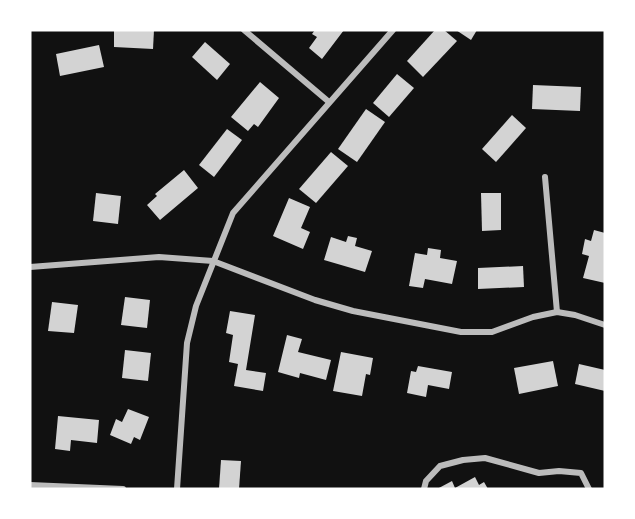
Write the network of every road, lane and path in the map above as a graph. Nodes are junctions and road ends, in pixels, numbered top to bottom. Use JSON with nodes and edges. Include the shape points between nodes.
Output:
{"nodes":[{"id":1,"x":244,"y":30,"type":"edge"},
{"id":2,"x":393,"y":30,"type":"edge"},
{"id":3,"x":329,"y":102,"type":"junction"},
{"id":4,"x":545,"y":177,"type":"dead end"},
{"id":5,"x":213,"y":261,"type":"junction"},
{"id":6,"x":30,"y":267,"type":"edge"},
{"id":7,"x":557,"y":312,"type":"junction"},
{"id":8,"x":605,"y":325,"type":"edge"},
{"id":9,"x":30,"y":485,"type":"edge"},
{"id":10,"x":123,"y":489,"type":"edge"},
{"id":11,"x":177,"y":489,"type":"edge"},
{"id":12,"x":424,"y":489,"type":"edge"},
{"id":13,"x":589,"y":489,"type":"edge"}],
"edges":[{"from":1,"to":3,"type":"street"},
{"from":2,"to":3,"type":"street"},
{"from":3,"to":5,"type":"street","via":[[233,213]]},
{"from":4,"to":7,"type":"street"},
{"from":5,"to":6,"type":"street","via":[[159,257]]},
{"from":5,"to":7,"type":"street","via":[[325,302],[461,333],[492,332]]},
{"from":5,"to":11,"type":"street","via":[[195,306],[187,343]]},
{"from":7,"to":8,"type":"street"},
{"from":9,"to":10,"type":"street"},
{"from":12,"to":13,"type":"street","via":[[440,466],[485,458],[539,473],[581,473]]}]}
